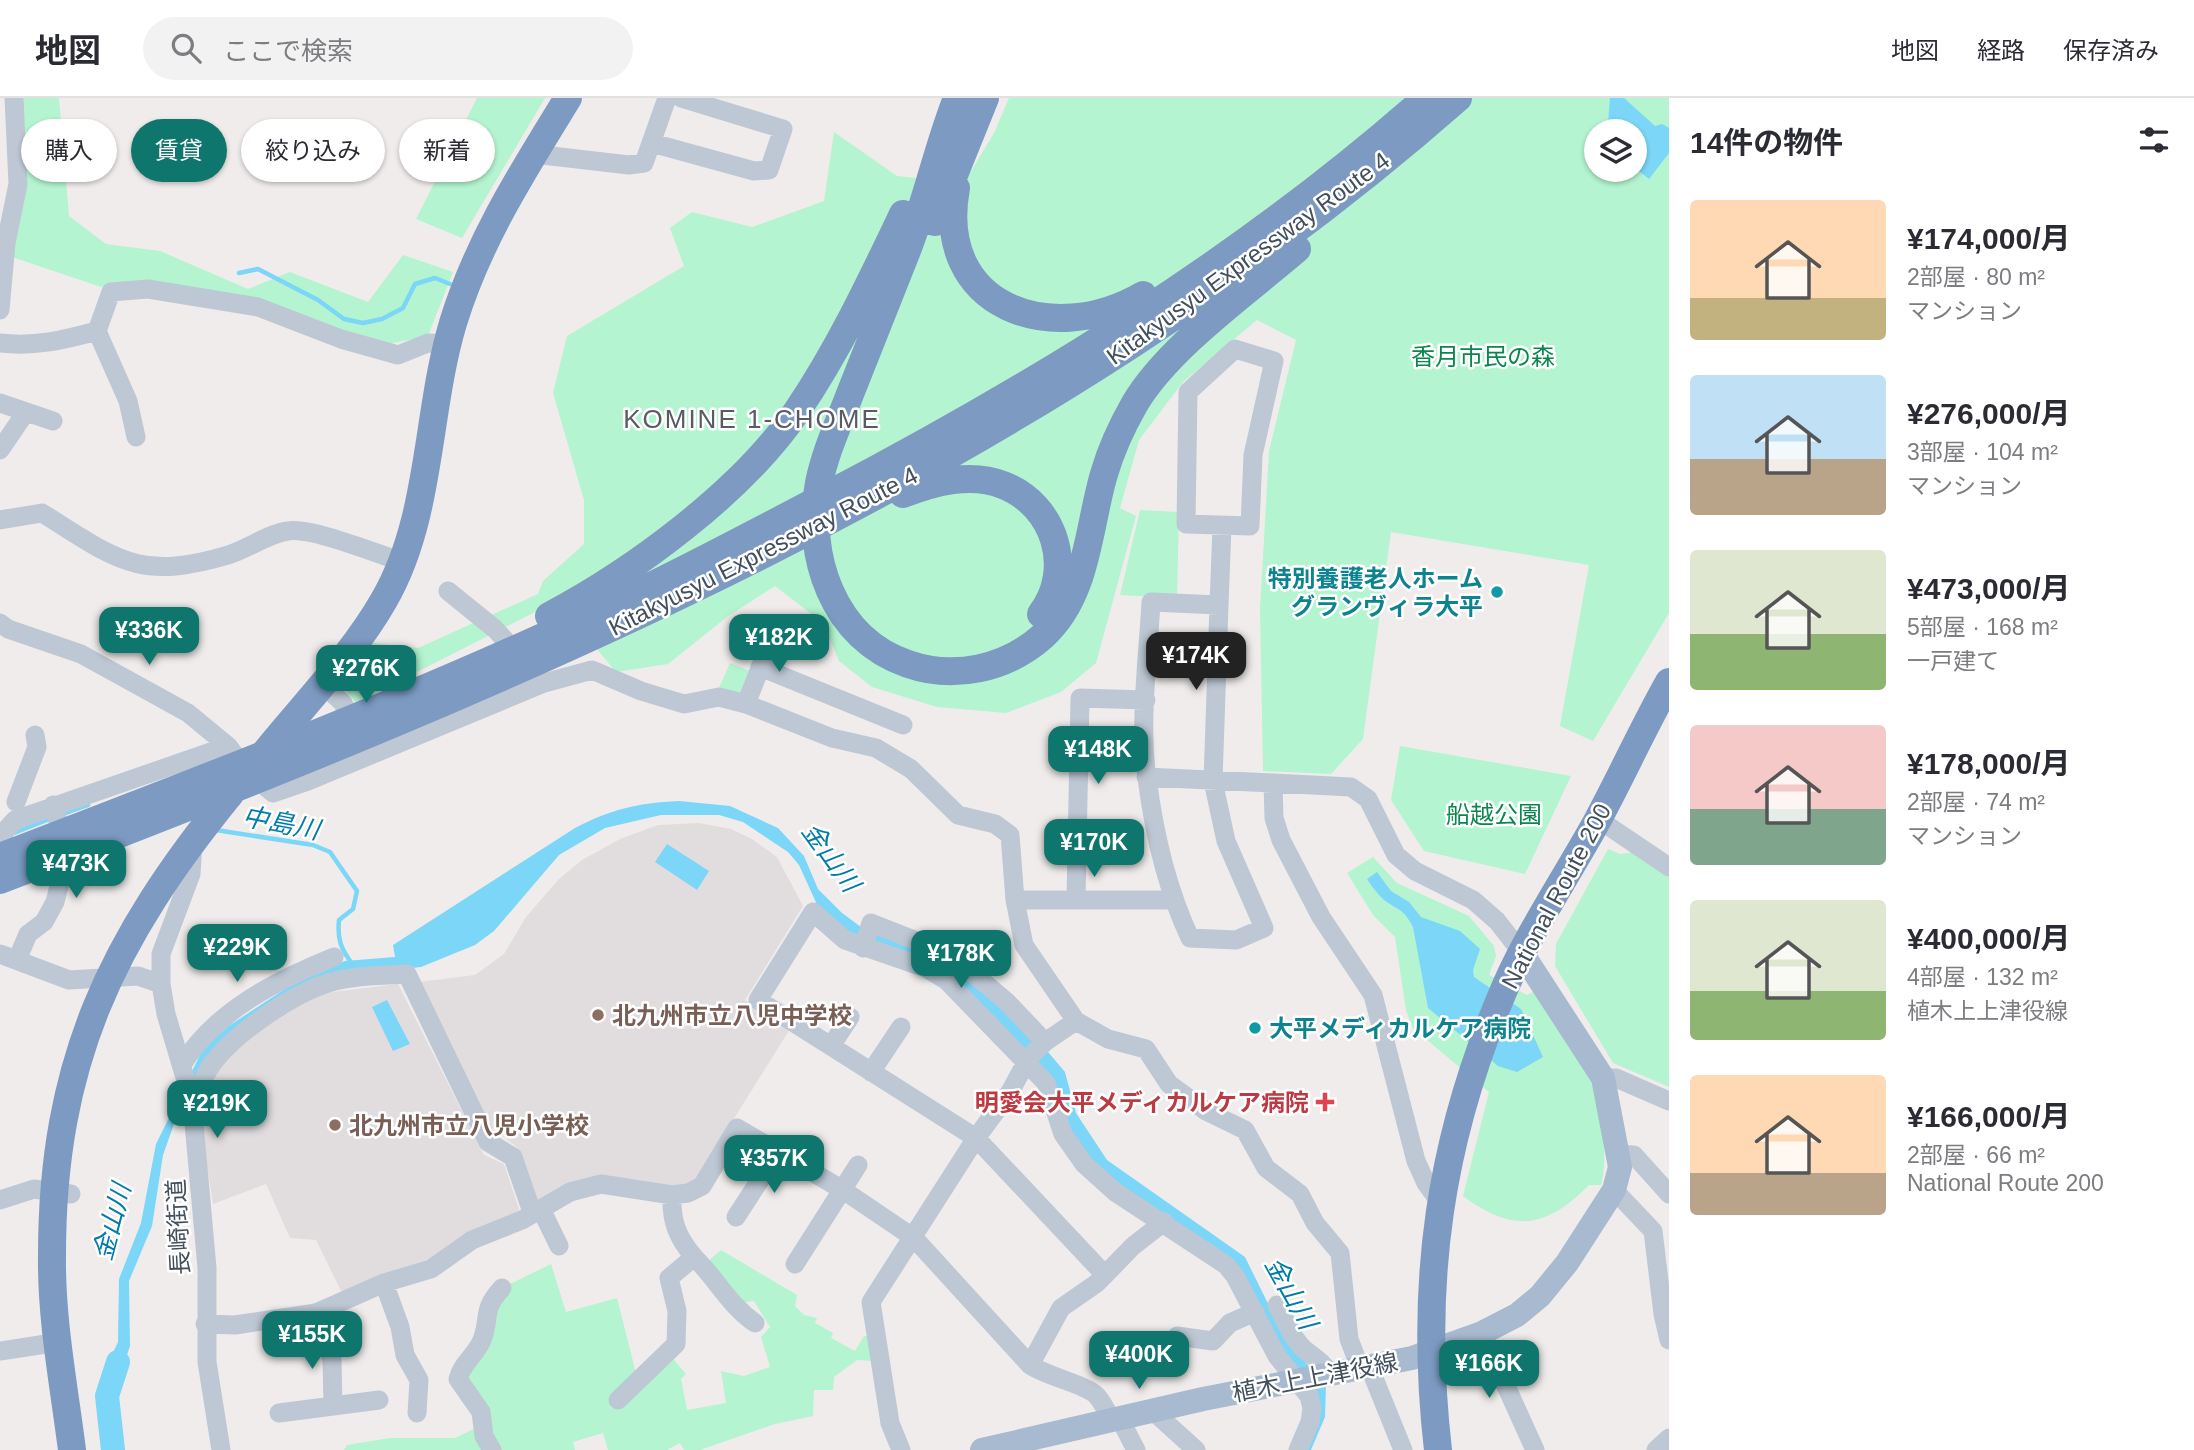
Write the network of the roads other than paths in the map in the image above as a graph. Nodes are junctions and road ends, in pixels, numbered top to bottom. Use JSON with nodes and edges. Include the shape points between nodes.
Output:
{"nodes":[{"id":1,"x":14,"y":98,"type":"edge"},
{"id":2,"x":568,"y":98,"type":"edge"},
{"id":3,"x":667,"y":98,"type":"edge"},
{"id":4,"x":681,"y":98,"type":"edge"},
{"id":5,"x":985,"y":98,"type":"edge"},
{"id":6,"x":1418,"y":98,"type":"edge"},
{"id":7,"x":1426,"y":98,"type":"edge"},
{"id":8,"x":1460,"y":98,"type":"edge"},
{"id":9,"x":956,"y":101,"type":"edge"},
{"id":10,"x":974,"y":128,"type":"junction"},
{"id":11,"x":652,"y":142,"type":"junction"},
{"id":12,"x":534,"y":154,"type":"junction"},
{"id":13,"x":6,"y":203,"type":"edge"},
{"id":14,"x":0,"y":310,"type":"edge"},
{"id":15,"x":97,"y":331,"type":"junction"},
{"id":16,"x":0,"y":344,"type":"edge"},
{"id":17,"x":449,"y":344,"type":"junction"},
{"id":18,"x":0,"y":403,"type":"edge"},
{"id":19,"x":26,"y":412,"type":"junction"},
{"id":20,"x":53,"y":421,"type":"dead end"},
{"id":21,"x":135,"y":437,"type":"dead end"},
{"id":22,"x":0,"y":450,"type":"edge"},
{"id":23,"x":833,"y":458,"type":"junction"},
{"id":24,"x":0,"y":520,"type":"edge"},
{"id":25,"x":1222,"y":526,"type":"junction"},
{"id":26,"x":400,"y":561,"type":"junction"},
{"id":27,"x":828,"y":563,"type":"junction"},
{"id":28,"x":448,"y":591,"type":"dead end"},
{"id":29,"x":1219,"y":605,"type":"junction"},
{"id":30,"x":0,"y":623,"type":"edge"},
{"id":31,"x":569,"y":627,"type":"junction"},
{"id":32,"x":775,"y":630,"type":"dead end"},
{"id":33,"x":760,"y":667,"type":"junction"},
{"id":34,"x":1669,"y":682,"type":"edge"},
{"id":35,"x":321,"y":683,"type":"junction"},
{"id":36,"x":544,"y":683,"type":"junction"},
{"id":37,"x":1146,"y":700,"type":"junction"},
{"id":38,"x":746,"y":704,"type":"junction"},
{"id":39,"x":903,"y":725,"type":"dead end"},
{"id":40,"x":35,"y":735,"type":"dead end"},
{"id":41,"x":228,"y":746,"type":"junction"},
{"id":42,"x":365,"y":758,"type":"junction"},
{"id":43,"x":248,"y":772,"type":"junction"},
{"id":44,"x":1146,"y":777,"type":"junction"},
{"id":45,"x":1213,"y":781,"type":"junction"},
{"id":46,"x":1273,"y":783,"type":"junction"},
{"id":47,"x":14,"y":806,"type":"edge"},
{"id":48,"x":56,"y":814,"type":"junction"},
{"id":49,"x":1598,"y":819,"type":"junction"},
{"id":50,"x":194,"y":841,"type":"junction"},
{"id":51,"x":2,"y":846,"type":"edge"},
{"id":52,"x":1669,"y":867,"type":"edge"},
{"id":53,"x":0,"y":874,"type":"edge"},
{"id":54,"x":0,"y":880,"type":"edge"},
{"id":55,"x":1076,"y":899,"type":"junction"},
{"id":56,"x":1015,"y":900,"type":"junction"},
{"id":57,"x":1173,"y":900,"type":"junction"},
{"id":58,"x":865,"y":940,"type":"junction"},
{"id":59,"x":1522,"y":953,"type":"junction"},
{"id":60,"x":8,"y":957,"type":"edge"},
{"id":61,"x":334,"y":957,"type":"dead end"},
{"id":62,"x":108,"y":979,"type":"junction"},
{"id":63,"x":161,"y":984,"type":"junction"},
{"id":64,"x":850,"y":1017,"type":"dead end"},
{"id":65,"x":1076,"y":1021,"type":"junction"},
{"id":66,"x":901,"y":1027,"type":"dead end"},
{"id":67,"x":831,"y":1046,"type":"junction"},
{"id":68,"x":1036,"y":1051,"type":"junction"},
{"id":69,"x":182,"y":1065,"type":"junction"},
{"id":70,"x":871,"y":1072,"type":"junction"},
{"id":71,"x":1603,"y":1079,"type":"junction"},
{"id":72,"x":192,"y":1101,"type":"junction"},
{"id":73,"x":1669,"y":1101,"type":"edge"},
{"id":74,"x":976,"y":1138,"type":"junction"},
{"id":75,"x":778,"y":1152,"type":"junction"},
{"id":76,"x":1617,"y":1154,"type":"junction"},
{"id":77,"x":858,"y":1165,"type":"dead end"},
{"id":78,"x":1614,"y":1190,"type":"junction"},
{"id":79,"x":843,"y":1191,"type":"junction"},
{"id":80,"x":62,"y":1193,"type":"junction"},
{"id":81,"x":1669,"y":1194,"type":"edge"},
{"id":82,"x":672,"y":1195,"type":"junction"},
{"id":83,"x":0,"y":1200,"type":"edge"},
{"id":84,"x":1440,"y":1202,"type":"junction"},
{"id":85,"x":537,"y":1211,"type":"junction"},
{"id":86,"x":736,"y":1217,"type":"dead end"},
{"id":87,"x":1164,"y":1222,"type":"junction"},
{"id":88,"x":914,"y":1238,"type":"junction"},
{"id":89,"x":559,"y":1246,"type":"dead end"},
{"id":90,"x":694,"y":1257,"type":"junction"},
{"id":91,"x":795,"y":1264,"type":"dead end"},
{"id":92,"x":1105,"y":1275,"type":"junction"},
{"id":93,"x":384,"y":1283,"type":"junction"},
{"id":94,"x":502,"y":1288,"type":"dead end"},
{"id":95,"x":1277,"y":1305,"type":"dead end"},
{"id":96,"x":1255,"y":1312,"type":"junction"},
{"id":97,"x":316,"y":1313,"type":"junction"},
{"id":98,"x":205,"y":1324,"type":"junction"},
{"id":99,"x":755,"y":1324,"type":"dead end"},
{"id":100,"x":1482,"y":1334,"type":"junction"},
{"id":101,"x":1177,"y":1336,"type":"dead end"},
{"id":102,"x":1669,"y":1340,"type":"edge"},
{"id":103,"x":59,"y":1342,"type":"junction"},
{"id":104,"x":0,"y":1350,"type":"edge"},
{"id":105,"x":1429,"y":1352,"type":"junction"},
{"id":106,"x":1030,"y":1365,"type":"junction"},
{"id":107,"x":1365,"y":1367,"type":"junction"},
{"id":108,"x":1315,"y":1377,"type":"junction"},
{"id":109,"x":379,"y":1400,"type":"dead end"},
{"id":110,"x":618,"y":1400,"type":"dead end"},
{"id":111,"x":333,"y":1406,"type":"junction"},
{"id":112,"x":1153,"y":1411,"type":"junction"},
{"id":113,"x":417,"y":1412,"type":"dead end"},
{"id":114,"x":279,"y":1413,"type":"dead end"},
{"id":115,"x":1116,"y":1420,"type":"junction"},
{"id":116,"x":1669,"y":1438,"type":"edge"},
{"id":117,"x":72,"y":1450,"type":"edge"},
{"id":118,"x":89,"y":1450,"type":"edge"},
{"id":119,"x":221,"y":1450,"type":"edge"},
{"id":120,"x":492,"y":1450,"type":"edge"},
{"id":121,"x":901,"y":1450,"type":"edge"},
{"id":122,"x":986,"y":1450,"type":"edge"},
{"id":123,"x":1136,"y":1450,"type":"edge"},
{"id":124,"x":1196,"y":1450,"type":"edge"},
{"id":125,"x":1298,"y":1450,"type":"edge"},
{"id":126,"x":1403,"y":1450,"type":"edge"},
{"id":127,"x":1438,"y":1450,"type":"edge"},
{"id":128,"x":1535,"y":1450,"type":"edge"},
{"id":129,"x":1657,"y":1450,"type":"edge"}],
"edges":[{"from":1,"to":13,"type":"street","via":[[18,184]]},
{"from":2,"to":12,"type":"highway"},
{"from":3,"to":11,"type":"street"},
{"from":4,"to":11,"type":"street","via":[[783,129],[769,170],[754,171]]},
{"from":5,"to":10,"type":"highway"},
{"from":6,"to":10,"type":"highway","via":[[1188,269],[1136,299],[1075,319],[1047,320],[998,302],[962,261],[954,213]]},
{"from":7,"to":31,"type":"highway","name":"Kitakyusyu Expressway Route 4","via":[[1305,198],[1208,269],[1019,391]]},
{"from":8,"to":27,"type":"highway","via":[[1325,225],[1159,370],[1118,436],[1068,603],[1044,635],[1021,652],[994,665],[936,671],[880,651],[839,609]]},
{"from":8,"to":31,"type":"highway","name":"Kitakyusyu Expressway Route 4","via":[[1296,229],[1207,293],[1019,415],[794,538]]},
{"from":9,"to":23,"type":"highway"},
{"from":9,"to":31,"type":"highway","via":[[865,292],[796,413],[706,509]]},
{"from":10,"to":23,"type":"highway"},
{"from":11,"to":12,"type":"street","via":[[644,163],[629,165]]},
{"from":12,"to":17,"type":"highway","via":[[499,209]]},
{"from":13,"to":14,"type":"street"},
{"from":15,"to":16,"type":"street","via":[[52,343]]},
{"from":15,"to":17,"type":"street","via":[[111,292],[149,289],[258,307],[398,355],[428,343]]},
{"from":15,"to":21,"type":"street","via":[[128,401]]},
{"from":17,"to":26,"type":"highway","via":[[413,524]]},
{"from":18,"to":19,"type":"street"},
{"from":19,"to":20,"type":"street"},
{"from":19,"to":22,"type":"street"},
{"from":23,"to":27,"type":"highway","via":[[816,511]]},
{"from":24,"to":26,"type":"street","via":[[42,513],[114,558],[133,564],[180,568],[288,531]]},
{"from":25,"to":25,"type":"street","via":[[1250,526],[1253,455],[1274,361],[1236,349],[1188,392],[1186,524]]},
{"from":25,"to":29,"type":"street"},
{"from":26,"to":35,"type":"highway","via":[[385,598]]},
{"from":27,"to":31,"type":"highway","via":[[856,609],[883,633],[910,648],[965,656],[994,649],[1032,625],[1048,604],[1057,579],[1058,556],[1043,513],[1024,496],[1002,484],[978,480],[931,484],[647,622]]},
{"from":28,"to":36,"type":"street","via":[[495,629]]},
{"from":29,"to":37,"type":"street","via":[[1151,602]]},
{"from":29,"to":45,"type":"street"},
{"from":30,"to":41,"type":"street","via":[[120,673],[188,713]]},
{"from":31,"to":51,"type":"highway","name":"Kitakyusyu Expressway Route 4","via":[[377,709]]},
{"from":31,"to":54,"type":"highway","name":"Kitakyusyu Expressway Route 4","via":[[201,803]]},
{"from":32,"to":33,"type":"street"},
{"from":33,"to":38,"type":"street"},
{"from":33,"to":39,"type":"street"},
{"from":34,"to":49,"type":"highway","name":"National Route 200"},
{"from":35,"to":42,"type":"street","via":[[343,703]]},
{"from":35,"to":43,"type":"highway"},
{"from":36,"to":38,"type":"street","via":[[592,670],[684,704],[719,697]]},
{"from":36,"to":42,"type":"street"},
{"from":37,"to":44,"type":"street"},
{"from":37,"to":55,"type":"street","via":[[1080,698]]},
{"from":38,"to":56,"type":"street","via":[[832,738],[876,748],[911,769],[958,815],[995,824],[1010,835]]},
{"from":40,"to":47,"type":"street","via":[[37,747]]},
{"from":41,"to":43,"type":"street"},
{"from":41,"to":48,"type":"street"},
{"from":42,"to":43,"type":"street","via":[[273,793]]},
{"from":43,"to":50,"type":"highway"},
{"from":44,"to":45,"type":"street"},
{"from":44,"to":57,"type":"street"},
{"from":45,"to":46,"type":"street"},
{"from":45,"to":57,"type":"street","via":[[1226,841],[1264,928],[1236,940],[1190,938]]},
{"from":46,"to":59,"type":"street","via":[[1351,787],[1368,799],[1396,855],[1415,871],[1474,900]]},
{"from":46,"to":84,"type":"street","via":[[1274,818],[1281,840],[1321,917],[1373,995],[1416,1161]]},
{"from":47,"to":48,"type":"street"},
{"from":47,"to":51,"type":"street","via":[[15,820]]},
{"from":48,"to":60,"type":"street","via":[[65,843],[65,862],[55,902],[44,922]]},
{"from":49,"to":52,"type":"street"},
{"from":49,"to":59,"type":"highway","name":"National Route 200"},
{"from":50,"to":62,"type":"highway","via":[[139,919]]},
{"from":50,"to":63,"type":"street","name":"長崎街道","via":[[191,874],[161,954]]},
{"from":51,"to":53,"type":"street"},
{"from":55,"to":56,"type":"street"},
{"from":55,"to":57,"type":"street"},
{"from":56,"to":65,"type":"street","via":[[1024,945]]},
{"from":58,"to":67,"type":"street","via":[[845,940],[813,912],[758,1000]]},
{"from":58,"to":68,"type":"street","via":[[926,968]]},
{"from":58,"to":68,"type":"street","via":[[871,923],[950,954],[1006,1002]]},
{"from":59,"to":71,"type":"main road","name":"植木上上津役線"},
{"from":59,"to":84,"type":"highway","name":"National Route 200","via":[[1473,1071]]},
{"from":60,"to":62,"type":"street","via":[[69,981]]},
{"from":61,"to":69,"type":"street","via":[[295,972],[233,1011],[194,1045]]},
{"from":62,"to":63,"type":"street","via":[[138,976]]},
{"from":62,"to":80,"type":"highway"},
{"from":63,"to":69,"type":"street","name":"長崎街道"},
{"from":64,"to":67,"type":"street"},
{"from":65,"to":68,"type":"street"},
{"from":65,"to":107,"type":"street","via":[[1108,1039],[1146,1049],[1169,1084],[1206,1111],[1245,1130],[1266,1168],[1300,1194],[1315,1223],[1340,1253],[1349,1339]]},
{"from":66,"to":70,"type":"street"},
{"from":67,"to":70,"type":"street"},
{"from":68,"to":74,"type":"street"},
{"from":68,"to":87,"type":"street","via":[[1063,1134],[1084,1164],[1115,1192]]},
{"from":69,"to":72,"type":"street","name":"長崎街道"},
{"from":70,"to":74,"type":"street"},
{"from":71,"to":73,"type":"street","via":[[1616,1078]]},
{"from":71,"to":76,"type":"main road","name":"植木上上津役線"},
{"from":72,"to":85,"type":"street","via":[[216,1059],[283,1006],[322,985],[362,976],[407,974],[488,1142],[513,1157]]},
{"from":72,"to":98,"type":"street","name":"長崎街道","via":[[207,1268]]},
{"from":74,"to":88,"type":"street"},
{"from":74,"to":92,"type":"street"},
{"from":75,"to":79,"type":"street"},
{"from":75,"to":82,"type":"street","via":[[737,1128],[702,1186]]},
{"from":75,"to":86,"type":"street"},
{"from":76,"to":78,"type":"main road","name":"植木上上津役線","via":[[1619,1179]]},
{"from":76,"to":81,"type":"street","via":[[1634,1155]]},
{"from":77,"to":79,"type":"street"},
{"from":78,"to":100,"type":"main road","name":"植木上上津役線","via":[[1540,1296]]},
{"from":78,"to":102,"type":"street","via":[[1653,1231]]},
{"from":79,"to":88,"type":"street"},
{"from":79,"to":91,"type":"street"},
{"from":80,"to":83,"type":"street","via":[[34,1189]]},
{"from":80,"to":103,"type":"highway","via":[[51,1256]]},
{"from":80,"to":118,"type":"highway"},
{"from":82,"to":85,"type":"street","via":[[601,1184],[570,1192]]},
{"from":82,"to":90,"type":"street","via":[[675,1229]]},
{"from":84,"to":105,"type":"highway","name":"National Route 200"},
{"from":85,"to":89,"type":"street"},
{"from":85,"to":93,"type":"street","via":[[472,1240],[431,1269]]},
{"from":87,"to":92,"type":"street"},
{"from":87,"to":96,"type":"street","via":[[1226,1265]]},
{"from":88,"to":106,"type":"street"},
{"from":88,"to":121,"type":"street","via":[[871,1302],[890,1423]]},
{"from":90,"to":99,"type":"street","via":[[737,1310]]},
{"from":90,"to":110,"type":"street","via":[[669,1278],[677,1311],[676,1344]]},
{"from":92,"to":106,"type":"street","via":[[1061,1308]]},
{"from":93,"to":97,"type":"street"},
{"from":93,"to":113,"type":"street","via":[[405,1355],[419,1380]]},
{"from":94,"to":120,"type":"street","via":[[488,1303],[482,1341],[460,1368],[457,1379],[481,1412],[484,1436]]},
{"from":95,"to":108,"type":"street","via":[[1293,1335],[1306,1351],[1320,1358]]},
{"from":96,"to":101,"type":"street","via":[[1230,1323],[1213,1341]]},
{"from":96,"to":108,"type":"street","via":[[1277,1356]]},
{"from":97,"to":98,"type":"street","via":[[235,1325]]},
{"from":97,"to":111,"type":"street","via":[[332,1360]]},
{"from":98,"to":119,"type":"street","name":"長崎街道"},
{"from":100,"to":105,"type":"main road","name":"植木上上津役線"},
{"from":100,"to":128,"type":"street"},
{"from":103,"to":104,"type":"street"},
{"from":103,"to":117,"type":"highway"},
{"from":105,"to":107,"type":"main road","name":"植木上上津役線"},
{"from":105,"to":127,"type":"highway","name":"National Route 200"},
{"from":106,"to":115,"type":"street","via":[[1047,1376],[1080,1384],[1097,1395]]},
{"from":107,"to":108,"type":"main road","name":"植木上上津役線"},
{"from":107,"to":126,"type":"street"},
{"from":108,"to":112,"type":"main road","name":"植木上上津役線"},
{"from":108,"to":125,"type":"street","via":[[1309,1396],[1310,1422]]},
{"from":109,"to":111,"type":"street"},
{"from":111,"to":114,"type":"street"},
{"from":112,"to":115,"type":"main road","name":"植木上上津役線"},
{"from":112,"to":124,"type":"street"},
{"from":115,"to":122,"type":"main road","name":"植木上上津役線"},
{"from":115,"to":123,"type":"street"},
{"from":116,"to":129,"type":"street"}]}
